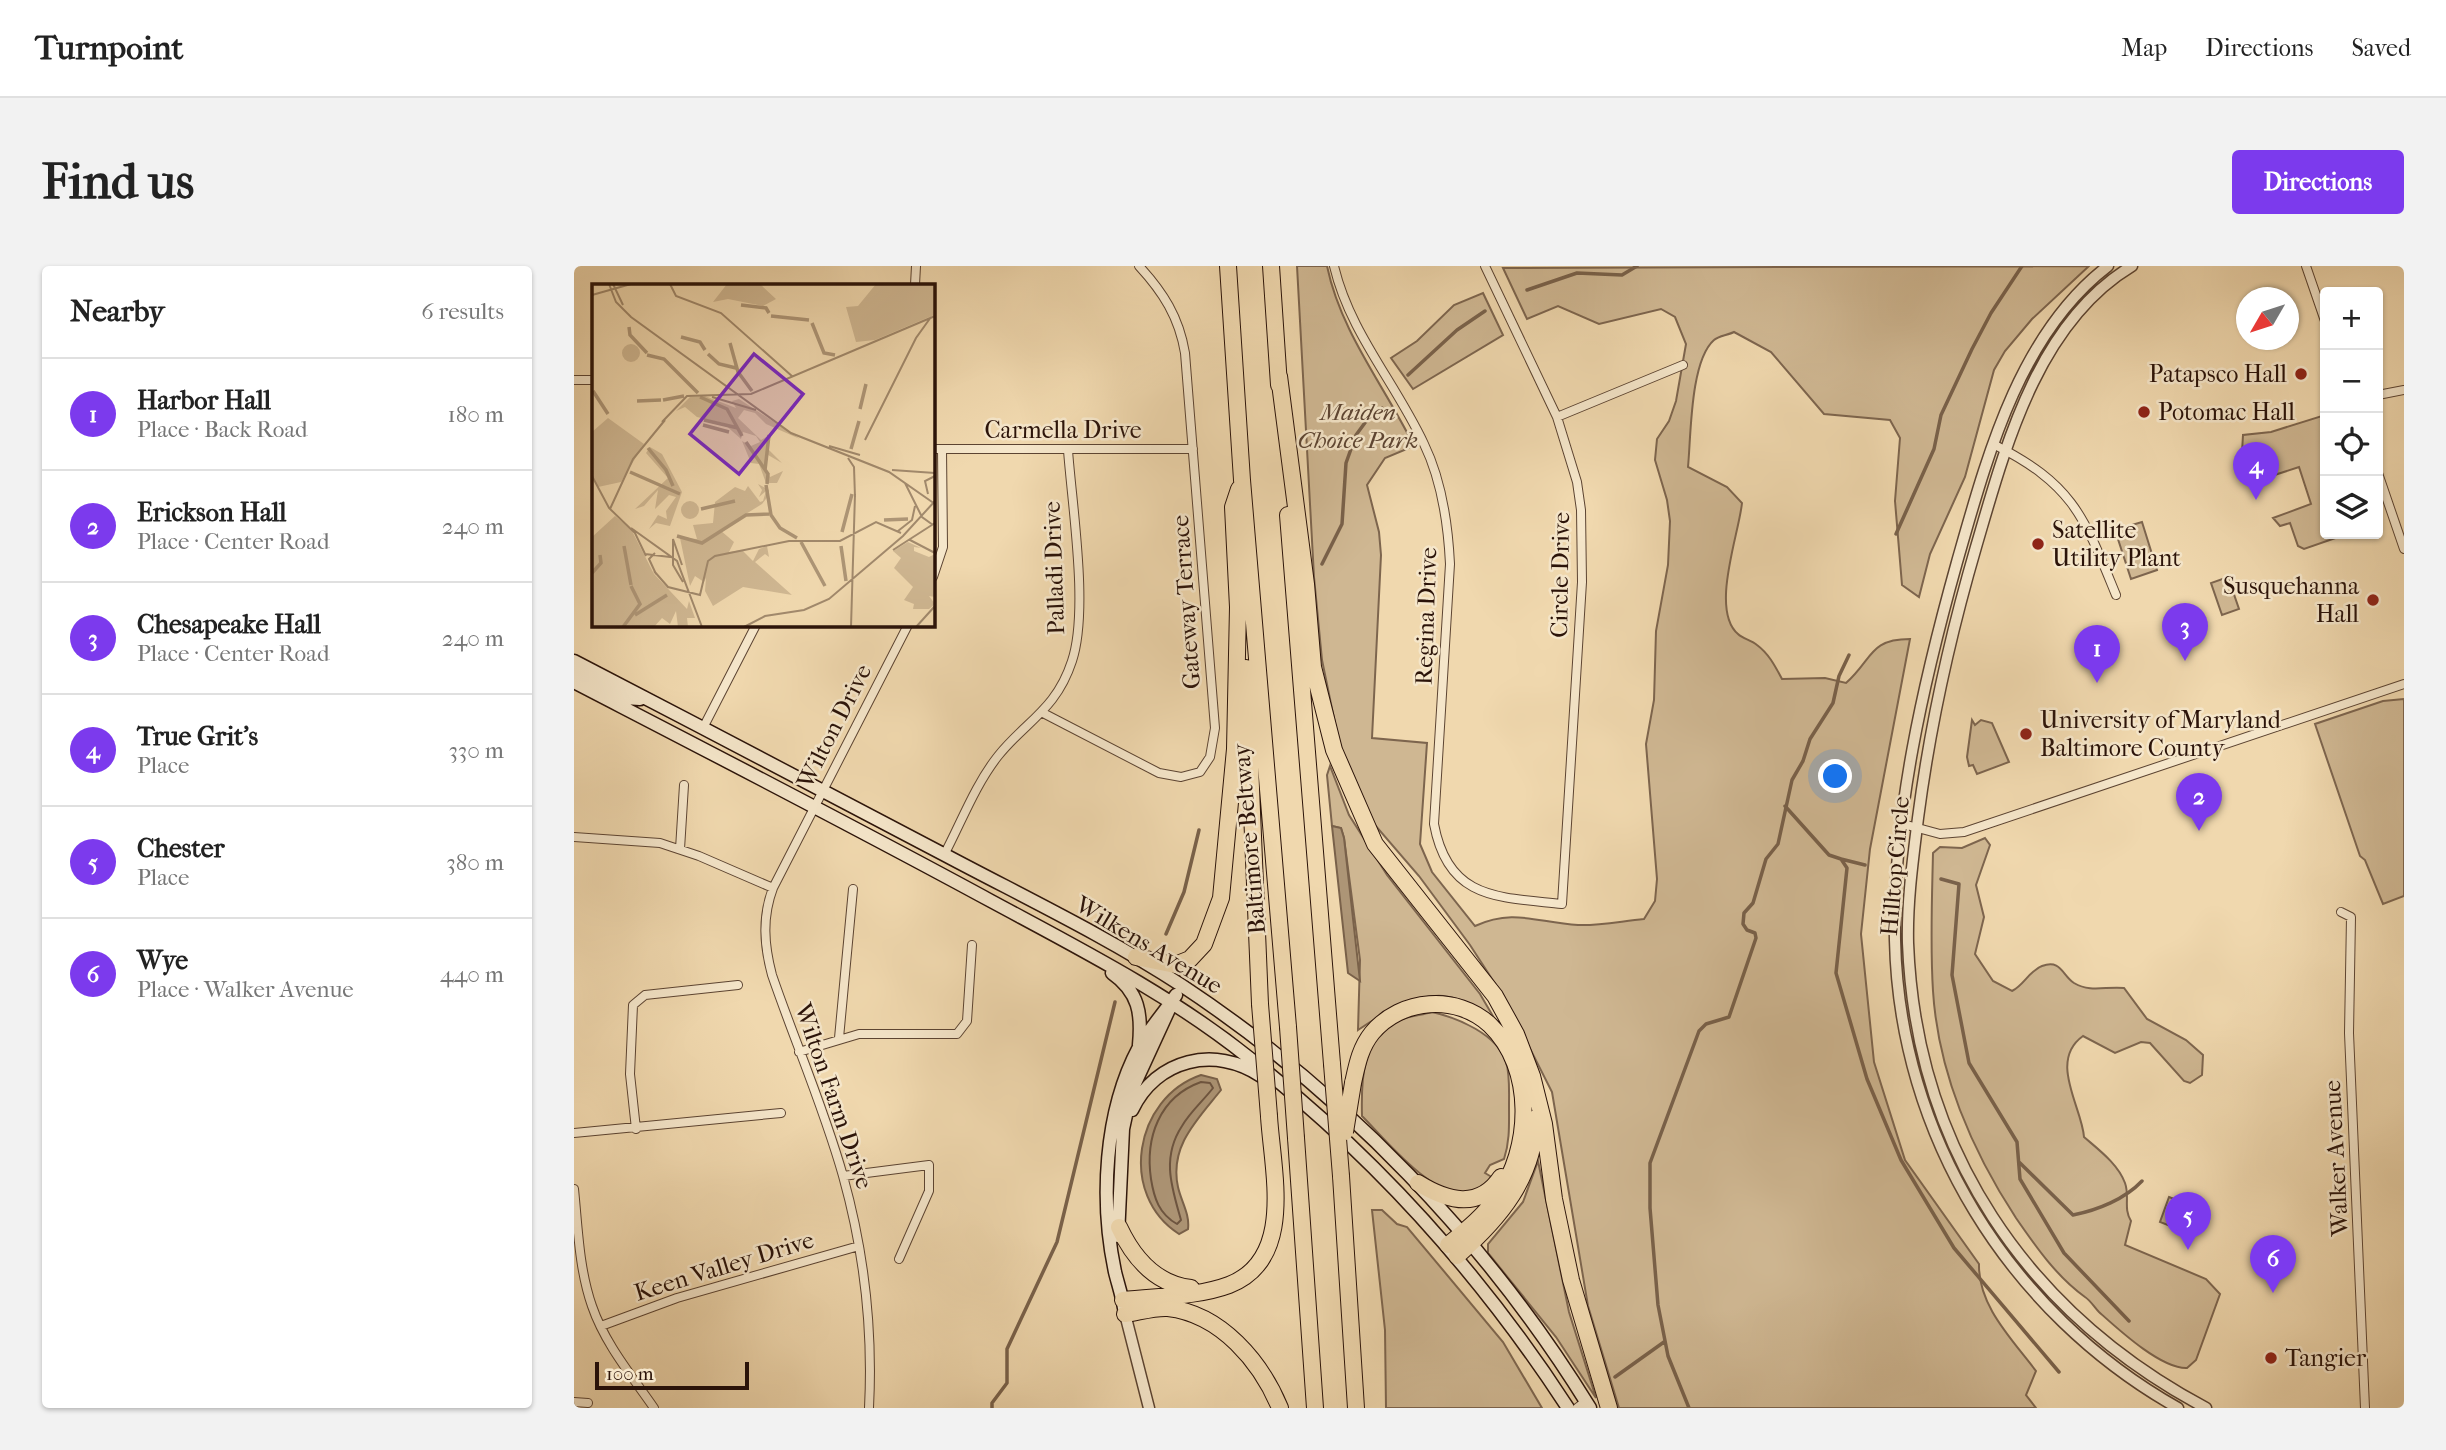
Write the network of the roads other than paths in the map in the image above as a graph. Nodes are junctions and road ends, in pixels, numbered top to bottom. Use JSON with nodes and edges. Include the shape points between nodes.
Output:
{"nodes":[{"id":1,"x":916,"y":266,"type":"edge"},
{"id":2,"x":1139,"y":266,"type":"edge"},
{"id":3,"x":1228,"y":266,"type":"edge"},
{"id":4,"x":1271,"y":266,"type":"edge"},
{"id":5,"x":1334,"y":266,"type":"edge"},
{"id":6,"x":1485,"y":266,"type":"edge"},
{"id":7,"x":2108,"y":266,"type":"edge"},
{"id":8,"x":2132,"y":266,"type":"edge"},
{"id":9,"x":2306,"y":266,"type":"edge"},
{"id":10,"x":915,"y":284,"type":"edge"},
{"id":11,"x":2320,"y":307,"type":"edge"},
{"id":12,"x":1684,"y":365,"type":"dead end"},
{"id":13,"x":1279,"y":376,"type":"junction"},
{"id":14,"x":574,"y":380,"type":"edge"},
{"id":15,"x":592,"y":380,"type":"edge"},
{"id":16,"x":2404,"y":390,"type":"edge"},
{"id":17,"x":2383,"y":393,"type":"edge"},
{"id":18,"x":1557,"y":417,"type":"junction"},
{"id":19,"x":1995,"y":445,"type":"junction"},
{"id":20,"x":937,"y":449,"type":"edge"},
{"id":21,"x":1193,"y":449,"type":"junction"},
{"id":22,"x":1068,"y":450,"type":"junction"},
{"id":23,"x":2007,"y":452,"type":"junction"},
{"id":24,"x":2379,"y":476,"type":"edge"},
{"id":25,"x":1242,"y":480,"type":"junction"},
{"id":26,"x":2404,"y":549,"type":"edge"},
{"id":27,"x":934,"y":574,"type":"edge"},
{"id":28,"x":2116,"y":595,"type":"dead end"},
{"id":29,"x":1238,"y":607,"type":"junction"},
{"id":30,"x":755,"y":626,"type":"edge"},
{"id":31,"x":907,"y":626,"type":"edge"},
{"id":32,"x":574,"y":661,"type":"edge"},
{"id":33,"x":574,"y":671,"type":"edge"},
{"id":34,"x":574,"y":682,"type":"edge"},
{"id":35,"x":2404,"y":684,"type":"edge"},
{"id":36,"x":648,"y":699,"type":"junction"},
{"id":37,"x":1043,"y":713,"type":"junction"},
{"id":38,"x":703,"y":728,"type":"junction"},
{"id":39,"x":684,"y":785,"type":"dead end"},
{"id":40,"x":822,"y":790,"type":"junction"},
{"id":41,"x":813,"y":808,"type":"junction"},
{"id":42,"x":1903,"y":824,"type":"junction"},
{"id":43,"x":1917,"y":828,"type":"junction"},
{"id":44,"x":574,"y":837,"type":"edge"},
{"id":45,"x":680,"y":849,"type":"junction"},
{"id":46,"x":944,"y":855,"type":"junction"},
{"id":47,"x":773,"y":888,"type":"junction"},
{"id":48,"x":853,"y":889,"type":"dead end"},
{"id":49,"x":1562,"y":904,"type":"joint"},
{"id":50,"x":2341,"y":912,"type":"dead end"},
{"id":51,"x":972,"y":945,"type":"dead end"},
{"id":52,"x":1078,"y":948,"type":"junction"},
{"id":53,"x":1136,"y":957,"type":"junction"},
{"id":54,"x":738,"y":985,"type":"dead end"},
{"id":55,"x":1182,"y":986,"type":"junction"},
{"id":56,"x":1172,"y":1002,"type":"junction"},
{"id":57,"x":839,"y":1038,"type":"junction"},
{"id":58,"x":1138,"y":1049,"type":"junction"},
{"id":59,"x":799,"y":1052,"type":"junction"},
{"id":60,"x":1526,"y":1077,"type":"junction"},
{"id":61,"x":781,"y":1112,"type":"dead end"},
{"id":62,"x":1315,"y":1112,"type":"junction"},
{"id":63,"x":636,"y":1129,"type":"junction"},
{"id":64,"x":1124,"y":1129,"type":"junction"},
{"id":65,"x":574,"y":1133,"type":"edge"},
{"id":66,"x":843,"y":1176,"type":"junction"},
{"id":67,"x":1341,"y":1176,"type":"junction"},
{"id":68,"x":1418,"y":1183,"type":"junction"},
{"id":69,"x":574,"y":1189,"type":"edge"},
{"id":70,"x":1119,"y":1227,"type":"junction"},
{"id":71,"x":1467,"y":1238,"type":"junction"},
{"id":72,"x":859,"y":1246,"type":"junction"},
{"id":73,"x":1452,"y":1251,"type":"junction"},
{"id":74,"x":900,"y":1259,"type":"dead end"},
{"id":75,"x":1207,"y":1290,"type":"junction"},
{"id":76,"x":1124,"y":1307,"type":"junction"},
{"id":77,"x":601,"y":1326,"type":"junction"},
{"id":78,"x":574,"y":1402,"type":"edge"},
{"id":79,"x":588,"y":1403,"type":"dead end"},
{"id":80,"x":1584,"y":1406,"type":"edge"},
{"id":81,"x":654,"y":1408,"type":"edge"},
{"id":82,"x":869,"y":1408,"type":"edge"},
{"id":83,"x":1149,"y":1408,"type":"edge"},
{"id":84,"x":1280,"y":1408,"type":"edge"},
{"id":85,"x":1315,"y":1408,"type":"edge"},
{"id":86,"x":1356,"y":1408,"type":"edge"},
{"id":87,"x":1568,"y":1408,"type":"edge"},
{"id":88,"x":1609,"y":1408,"type":"edge"},
{"id":89,"x":2178,"y":1408,"type":"edge"},
{"id":90,"x":2206,"y":1408,"type":"edge"},
{"id":91,"x":2365,"y":1408,"type":"edge"}],
"edges":[{"from":1,"to":10,"type":"street"},
{"from":2,"to":21,"type":"street","name":"Gateway Terrace","via":[[1167,300],[1180,330]]},
{"from":3,"to":25,"type":"highway","name":"Baltimore Beltway"},
{"from":4,"to":13,"type":"highway"},
{"from":5,"to":49,"type":"street","name":"Regina Drive","via":[[1356,330],[1424,445],[1442,499],[1450,564],[1434,824],[1438,843],[1453,871],[1477,891]]},
{"from":6,"to":18,"type":"street","name":"Circle Drive"},
{"from":7,"to":19,"type":"street","name":"Hilltop Circle","via":[[2086,283],[2046,328],[2019,381]]},
{"from":8,"to":23,"type":"street","name":"Hilltop Circle","via":[[2096,293],[2058,335],[2032,385]]},
{"from":9,"to":11,"type":"street"},
{"from":12,"to":18,"type":"street"},
{"from":13,"to":60,"type":"highway","via":[[1313,667],[1334,750],[1376,844],[1495,996],[1516,1034]]},
{"from":13,"to":67,"type":"highway","bridge":true},
{"from":14,"to":15,"type":"street"},
{"from":16,"to":17,"type":"street"},
{"from":18,"to":49,"type":"street","name":"Circle Drive","via":[[1577,482],[1584,544]]},
{"from":19,"to":23,"type":"street"},
{"from":19,"to":42,"type":"street","name":"Hilltop Circle","via":[[1934,654]]},
{"from":20,"to":22,"type":"street","name":"Carmella Drive"},
{"from":20,"to":27,"type":"street","via":[[943,547]]},
{"from":21,"to":22,"type":"street","name":"Carmella Drive"},
{"from":21,"to":37,"type":"street","name":"Gateway Terrace","via":[[1215,728],[1210,757],[1199,772],[1170,777]]},
{"from":22,"to":37,"type":"street","name":"Palladi Drive","via":[[1079,627],[1065,679]]},
{"from":23,"to":28,"type":"street","via":[[2045,474],[2072,501],[2090,531]]},
{"from":23,"to":43,"type":"street","name":"Hilltop Circle","via":[[1946,658]]},
{"from":24,"to":26,"type":"street"},
{"from":25,"to":29,"type":"highway","via":[[1233,507]]},
{"from":25,"to":85,"type":"highway","name":"Baltimore Beltway","bridge":true},
{"from":29,"to":53,"type":"highway","via":[[1235,749],[1221,898],[1204,944],[1190,958],[1165,965]]},
{"from":29,"to":75,"type":"highway","bridge":true,"via":[[1247,677],[1260,1004],[1275,1227],[1260,1263],[1243,1277]]},
{"from":30,"to":38,"type":"street"},
{"from":31,"to":40,"type":"street","name":"Wilton Drive"},
{"from":32,"to":36,"type":"main road","name":"Wilkens Avenue"},
{"from":33,"to":36,"type":"main road","via":[[625,698]]},
{"from":34,"to":41,"type":"main road","name":"Wilkens Avenue"},
{"from":35,"to":43,"type":"street","via":[[1964,832],[1940,834]]},
{"from":36,"to":38,"type":"main road","name":"Wilkens Avenue"},
{"from":37,"to":46,"type":"street","name":"Palladi Drive","via":[[989,768]]},
{"from":38,"to":40,"type":"main road","name":"Wilkens Avenue"},
{"from":39,"to":45,"type":"street"},
{"from":40,"to":41,"type":"street","name":"Wilton Drive"},
{"from":40,"to":46,"type":"main road","name":"Wilkens Avenue"},
{"from":41,"to":47,"type":"street","name":"Wilton Farm Drive"},
{"from":41,"to":52,"type":"main road","name":"Wilkens Avenue"},
{"from":42,"to":43,"type":"street"},
{"from":42,"to":89,"type":"street","name":"Hilltop Circle","via":[[1896,886],[1898,991],[1919,1091],[1941,1150],[1981,1225],[2035,1295],[2096,1353]]},
{"from":43,"to":90,"type":"street","name":"Hilltop Circle","via":[[1910,887],[1911,987],[1930,1083],[1968,1175],[2019,1255],[2074,1316],[2137,1368]]},
{"from":44,"to":45,"type":"street","via":[[660,843]]},
{"from":45,"to":47,"type":"street"},
{"from":46,"to":53,"type":"main road","name":"Wilkens Avenue"},
{"from":47,"to":59,"type":"street","name":"Wilton Farm Drive","via":[[767,904],[765,945]]},
{"from":48,"to":57,"type":"street"},
{"from":50,"to":91,"type":"street","name":"Walker Avenue","via":[[2351,917],[2349,1032]]},
{"from":51,"to":57,"type":"street","via":[[967,1021],[957,1034],[881,1032]]},
{"from":52,"to":56,"type":"main road","name":"Wilkens Avenue"},
{"from":52,"to":58,"type":"main road","via":[[1121,978],[1134,996],[1140,1012]]},
{"from":53,"to":55,"type":"main road","name":"Wilkens Avenue"},
{"from":54,"to":63,"type":"street","via":[[645,995],[633,1005],[630,1074]]},
{"from":55,"to":56,"type":"main road"},
{"from":55,"to":68,"type":"main road","name":"Wilkens Avenue","via":[[1322,1094]]},
{"from":56,"to":58,"type":"main road"},
{"from":56,"to":62,"type":"main road","name":"Wilkens Avenue"},
{"from":56,"to":64,"type":"main road","via":[[1131,1093]]},
{"from":57,"to":59,"type":"street"},
{"from":58,"to":76,"type":"main road","via":[[1114,1123],[1108,1163],[1110,1233]]},
{"from":59,"to":66,"type":"street","name":"Wilton Farm Drive"},
{"from":60,"to":67,"type":"highway","bridge":true,"via":[[1488,1023],[1457,1006],[1425,1004],[1395,1014],[1363,1046],[1353,1083]]},
{"from":60,"to":68,"type":"highway","via":[[1514,1141],[1502,1176],[1490,1191],[1474,1199],[1457,1200]]},
{"from":60,"to":71,"type":"highway","via":[[1536,1119],[1528,1163],[1508,1204]]},
{"from":60,"to":88,"type":"highway","via":[[1544,1124],[1571,1280]]},
{"from":61,"to":63,"type":"street"},
{"from":62,"to":64,"type":"main road","via":[[1249,1068],[1224,1059],[1202,1059],[1179,1064],[1154,1080],[1138,1098]]},
{"from":62,"to":73,"type":"main road","name":"Wilkens Avenue"},
{"from":63,"to":65,"type":"street"},
{"from":64,"to":70,"type":"main road"},
{"from":66,"to":72,"type":"street","name":"Wilton Farm Drive"},
{"from":66,"to":74,"type":"street","via":[[929,1165],[929,1191]]},
{"from":67,"to":86,"type":"highway"},
{"from":68,"to":71,"type":"main road","name":"Wilkens Avenue"},
{"from":69,"to":77,"type":"street","via":[[584,1278]]},
{"from":70,"to":75,"type":"highway","via":[[1128,1247],[1149,1271],[1182,1287]]},
{"from":70,"to":76,"type":"main road"},
{"from":71,"to":73,"type":"highway"},
{"from":71,"to":80,"type":"main road","name":"Wilkens Avenue","via":[[1524,1310]]},
{"from":72,"to":77,"type":"street","name":"Keen Valley Drive","via":[[677,1298]]},
{"from":72,"to":82,"type":"street","name":"Wilton Farm Drive","via":[[869,1332]]},
{"from":73,"to":87,"type":"main road","name":"Wilkens Avenue"},
{"from":75,"to":76,"type":"highway"},
{"from":76,"to":83,"type":"street"},
{"from":76,"to":84,"type":"highway","via":[[1166,1308],[1214,1325],[1251,1359]]},
{"from":77,"to":81,"type":"street"},
{"from":78,"to":79,"type":"street"}]}
